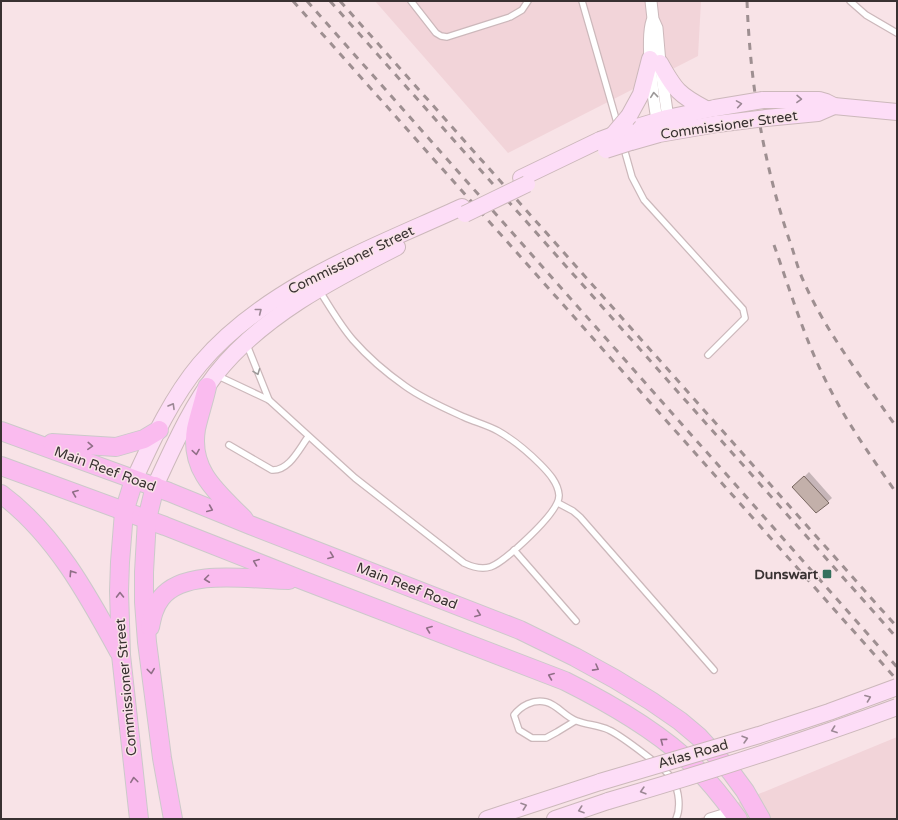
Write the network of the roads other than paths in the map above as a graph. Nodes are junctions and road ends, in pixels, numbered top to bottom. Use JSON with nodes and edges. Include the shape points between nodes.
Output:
{"nodes":[{"id":1,"x":411,"y":1,"type":"edge"},
{"id":2,"x":528,"y":1,"type":"edge"},
{"id":3,"x":582,"y":1,"type":"edge"},
{"id":4,"x":651,"y":1,"type":"edge"},
{"id":5,"x":850,"y":1,"type":"edge"},
{"id":6,"x":897,"y":33,"type":"edge"},
{"id":7,"x":655,"y":61,"type":"junction"},
{"id":8,"x":834,"y":106,"type":"junction"},
{"id":9,"x":711,"y":108,"type":"junction"},
{"id":10,"x":897,"y":112,"type":"edge"},
{"id":11,"x":663,"y":126,"type":"junction"},
{"id":12,"x":618,"y":136,"type":"junction"},
{"id":13,"x":315,"y":283,"type":"junction"},
{"id":14,"x":246,"y":343,"type":"junction"},
{"id":15,"x":708,"y":355,"type":"dead end"},
{"id":16,"x":212,"y":381,"type":"junction"},
{"id":17,"x":269,"y":400,"type":"junction"},
{"id":18,"x":159,"y":430,"type":"junction"},
{"id":19,"x":1,"y":431,"type":"edge"},
{"id":20,"x":308,"y":437,"type":"junction"},
{"id":21,"x":24,"y":440,"type":"junction"},
{"id":22,"x":229,"y":445,"type":"dead end"},
{"id":23,"x":1,"y":466,"type":"edge"},
{"id":24,"x":134,"y":480,"type":"junction"},
{"id":25,"x":155,"y":486,"type":"junction"},
{"id":26,"x":1,"y":494,"type":"edge"},
{"id":27,"x":558,"y":503,"type":"junction"},
{"id":28,"x":124,"y":512,"type":"junction"},
{"id":29,"x":147,"y":519,"type":"junction"},
{"id":30,"x":250,"y":525,"type":"junction"},
{"id":31,"x":514,"y":550,"type":"junction"},
{"id":32,"x":302,"y":580,"type":"junction"},
{"id":33,"x":576,"y":620,"type":"dead end"},
{"id":34,"x":147,"y":642,"type":"junction"},
{"id":35,"x":121,"y":655,"type":"junction"},
{"id":36,"x":714,"y":670,"type":"dead end"},
{"id":37,"x":897,"y":687,"type":"edge"},
{"id":38,"x":897,"y":707,"type":"edge"},
{"id":39,"x":575,"y":721,"type":"junction"},
{"id":40,"x":735,"y":815,"type":"edge"},
{"id":41,"x":139,"y":819,"type":"edge"},
{"id":42,"x":173,"y":819,"type":"edge"},
{"id":43,"x":487,"y":819,"type":"edge"},
{"id":44,"x":555,"y":819,"type":"edge"},
{"id":45,"x":676,"y":819,"type":"edge"},
{"id":46,"x":710,"y":819,"type":"edge"},
{"id":47,"x":762,"y":819,"type":"edge"}],
"edges":[{"from":1,"to":2,"type":"lane","via":[[436,33],[447,37],[510,17],[522,10]]},
{"from":3,"to":15,"type":"lane","via":[[632,177],[644,200],[743,309],[745,318]]},
{"from":4,"to":7,"type":"street","via":[[653,19],[650,27]]},
{"from":5,"to":6,"type":"lane","via":[[866,15]]},
{"from":7,"to":9,"type":"main road","via":[[679,93]]},
{"from":7,"to":11,"type":"street"},
{"from":7,"to":12,"type":"main road","via":[[641,94]]},
{"from":9,"to":8,"type":"main road","name":"Commissioner Street","one_way":true,"bridge":true,"via":[[763,100],[819,100]]},
{"from":8,"to":10,"type":"main road","name":"Commissioner Street"},
{"from":8,"to":11,"type":"main road","name":"Commissioner Street","bridge":true,"via":[[818,113],[717,124]]},
{"from":9,"to":11,"type":"main road","name":"Commissioner Street"},
{"from":11,"to":12,"type":"main road","name":"Commissioner Street"},
{"from":12,"to":13,"type":"main road","name":"Commissioner Street"},
{"from":13,"to":14,"type":"main road","name":"Commissioner Street"},
{"from":18,"to":13,"type":"main road","name":"Commissioner Street","one_way":true,"via":[[199,365],[224,339],[283,294]]},
{"from":13,"to":27,"type":"lane","via":[[353,340],[390,375],[429,400],[497,430],[523,447],[555,482],[559,495]]},
{"from":14,"to":16,"type":"main road","name":"Commissioner Street"},
{"from":14,"to":17,"type":"lane","one_way":true},
{"from":16,"to":17,"type":"lane"},
{"from":16,"to":25,"type":"main road","name":"Commissioner Street","via":[[187,419]]},
{"from":16,"to":30,"type":"main road","one_way":true,"via":[[196,429],[195,451],[198,463],[215,490]]},
{"from":17,"to":20,"type":"lane"},
{"from":21,"to":18,"type":"main road","one_way":true,"via":[[116,447],[144,439]]},
{"from":18,"to":24,"type":"main road","name":"Commissioner Street"},
{"from":19,"to":21,"type":"main road","name":"Main Reef Road"},
{"from":20,"to":22,"type":"lane","via":[[288,464],[277,470],[272,470]]},
{"from":20,"to":31,"type":"lane","via":[[355,478],[464,563],[479,568],[494,566]]},
{"from":21,"to":24,"type":"main road","name":"Main Reef Road"},
{"from":28,"to":23,"type":"main road","one_way":true},
{"from":24,"to":25,"type":"main road","name":"Main Reef Road"},
{"from":24,"to":28,"type":"main road","name":"Commissioner Street"},
{"from":25,"to":29,"type":"main road","name":"Commissioner Street"},
{"from":25,"to":30,"type":"main road","name":"Main Reef Road","one_way":true},
{"from":35,"to":26,"type":"main road","one_way":true,"via":[[62,557],[27,515]]},
{"from":27,"to":31,"type":"lane"},
{"from":27,"to":36,"type":"lane","via":[[580,516]]},
{"from":28,"to":29,"type":"main road"},
{"from":35,"to":28,"type":"main road","name":"Commissioner Street","one_way":true,"via":[[120,562]]},
{"from":32,"to":29,"type":"main road","one_way":true},
{"from":29,"to":34,"type":"main road","name":"Commissioner Street","via":[[144,572]]},
{"from":30,"to":47,"type":"main road","name":"Main Reef Road","one_way":true,"via":[[520,630],[615,679],[680,721],[699,737],[731,772]]},
{"from":31,"to":33,"type":"lane"},
{"from":32,"to":34,"type":"main road","one_way":true,"via":[[218,577],[182,584],[161,598],[154,611]]},
{"from":40,"to":32,"type":"main road","one_way":true,"via":[[694,766],[665,742],[601,699],[531,668]]},
{"from":34,"to":42,"type":"main road","name":"Commissioner Street","one_way":true,"via":[[162,758]]},
{"from":41,"to":35,"type":"main road","name":"Commissioner Street","one_way":true},
{"from":43,"to":37,"type":"main road","name":"Atlas Road","one_way":true,"bridge":true,"via":[[780,728]]},
{"from":38,"to":44,"type":"main road","name":"Atlas Road","one_way":true,"bridge":true,"via":[[797,742]]},
{"from":39,"to":39,"type":"lane","via":[[546,738],[532,738],[519,730],[514,715],[520,708],[534,702],[545,702]]},
{"from":39,"to":45,"type":"lane","via":[[608,730],[626,740],[664,770],[673,780],[678,794]]},
{"from":40,"to":46,"type":"street"}]}
